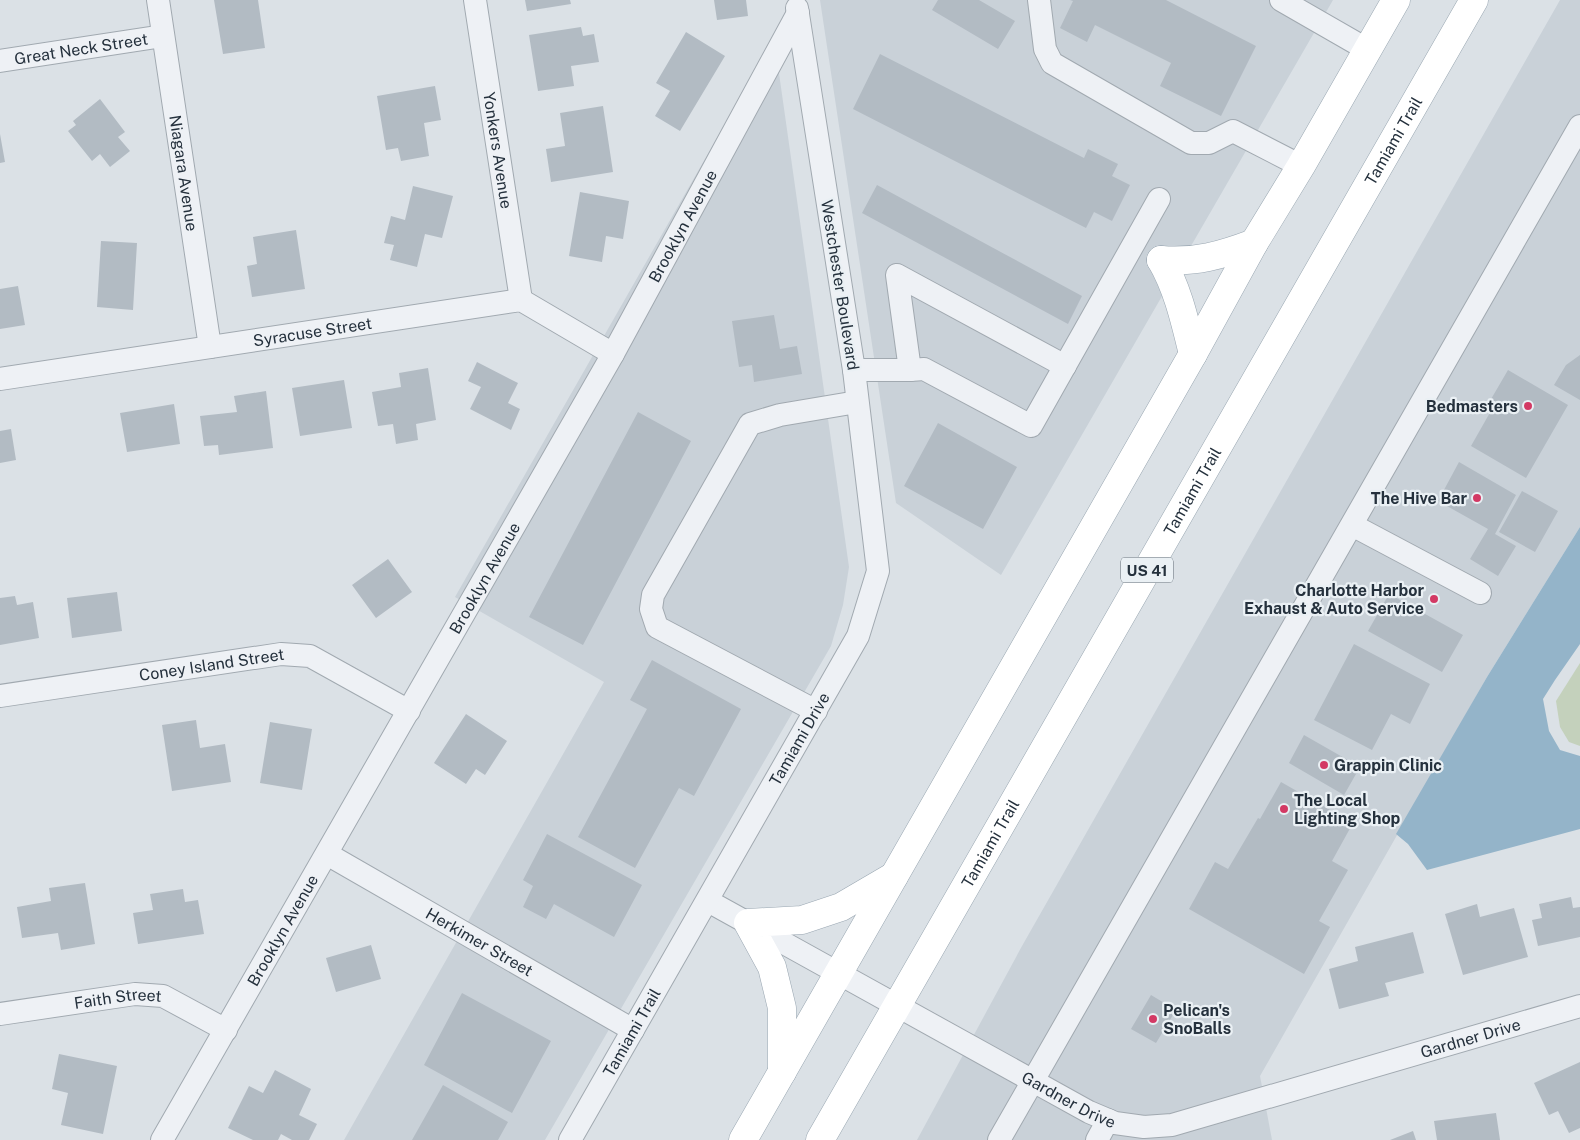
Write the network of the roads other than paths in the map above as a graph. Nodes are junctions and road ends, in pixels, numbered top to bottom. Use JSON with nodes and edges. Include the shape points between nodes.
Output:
{"nodes":[{"id":1,"x":158,"y":0,"type":"edge"},
{"id":2,"x":476,"y":0,"type":"edge"},
{"id":3,"x":1039,"y":0,"type":"edge"},
{"id":4,"x":1281,"y":0,"type":"edge"},
{"id":5,"x":1396,"y":0,"type":"edge"},
{"id":6,"x":1474,"y":0,"type":"edge"},
{"id":7,"x":797,"y":6,"type":"edge"},
{"id":8,"x":163,"y":36,"type":"junction"},
{"id":9,"x":1368,"y":50,"type":"junction"},
{"id":10,"x":0,"y":61,"type":"edge"},
{"id":11,"x":1580,"y":126,"type":"edge"},
{"id":12,"x":1301,"y":166,"type":"junction"},
{"id":13,"x":1159,"y":198,"type":"dead end"},
{"id":14,"x":1254,"y":243,"type":"junction"},
{"id":15,"x":1133,"y":244,"type":"junction"},
{"id":16,"x":1161,"y":260,"type":"junction"},
{"id":17,"x":520,"y":300,"type":"junction"},
{"id":18,"x":210,"y":347,"type":"junction"},
{"id":19,"x":613,"y":354,"type":"junction"},
{"id":20,"x":1193,"y":354,"type":"junction"},
{"id":21,"x":1065,"y":366,"type":"junction"},
{"id":22,"x":854,"y":370,"type":"junction"},
{"id":23,"x":910,"y":370,"type":"junction"},
{"id":24,"x":0,"y":379,"type":"edge"},
{"id":25,"x":857,"y":402,"type":"junction"},
{"id":26,"x":1352,"y":526,"type":"junction"},
{"id":27,"x":878,"y":572,"type":"joint"},
{"id":28,"x":1480,"y":593,"type":"dead end"},
{"id":29,"x":0,"y":696,"type":"edge"},
{"id":30,"x":409,"y":711,"type":"junction"},
{"id":31,"x":816,"y":712,"type":"junction"},
{"id":32,"x":327,"y":854,"type":"junction"},
{"id":33,"x":895,"y":875,"type":"junction"},
{"id":34,"x":708,"y":901,"type":"junction"},
{"id":35,"x":748,"y":923,"type":"junction"},
{"id":36,"x":839,"y":973,"type":"junction"},
{"id":37,"x":896,"y":1006,"type":"junction"},
{"id":38,"x":1580,"y":1006,"type":"edge"},
{"id":39,"x":0,"y":1014,"type":"edge"},
{"id":40,"x":226,"y":1030,"type":"junction"},
{"id":41,"x":633,"y":1030,"type":"junction"},
{"id":42,"x":782,"y":1072,"type":"junction"},
{"id":43,"x":1032,"y":1080,"type":"junction"},
{"id":44,"x":1108,"y":1120,"type":"junction"},
{"id":45,"x":162,"y":1140,"type":"edge"},
{"id":46,"x":570,"y":1140,"type":"edge"},
{"id":47,"x":743,"y":1140,"type":"edge"},
{"id":48,"x":820,"y":1140,"type":"edge"},
{"id":49,"x":999,"y":1140,"type":"edge"},
{"id":50,"x":1096,"y":1140,"type":"edge"}],
"edges":[{"from":1,"to":8,"type":"street","name":"Niagara Avenue"},
{"from":2,"to":17,"type":"street","name":"Yonkers Avenue"},
{"from":3,"to":12,"type":"street","via":[[1044,49],[1052,63],[1192,143],[1209,143],[1234,131]]},
{"from":4,"to":9,"type":"street"},
{"from":5,"to":9,"type":"main road"},
{"from":6,"to":37,"type":"main road","name":"Tamiami Trail","number":"US 41"},
{"from":7,"to":19,"type":"street","name":"Brooklyn Avenue"},
{"from":7,"to":22,"type":"street","name":"Westchester Boulevard"},
{"from":8,"to":10,"type":"street","name":"Great Neck Street"},
{"from":8,"to":18,"type":"street","name":"Niagara Avenue"},
{"from":9,"to":12,"type":"main road"},
{"from":11,"to":26,"type":"street"},
{"from":12,"to":14,"type":"main road"},
{"from":13,"to":15,"type":"street"},
{"from":14,"to":16,"type":"main road","via":[[1222,255],[1180,262]]},
{"from":14,"to":20,"type":"main road"},
{"from":15,"to":16,"type":"street"},
{"from":15,"to":21,"type":"street"},
{"from":16,"to":20,"type":"main road","via":[[1183,314]]},
{"from":17,"to":18,"type":"street","name":"Syracuse Street"},
{"from":17,"to":19,"type":"street"},
{"from":18,"to":24,"type":"street","name":"Syracuse Street"},
{"from":19,"to":30,"type":"street","name":"Brooklyn Avenue"},
{"from":20,"to":33,"type":"main road"},
{"from":21,"to":23,"type":"street","via":[[1031,426],[924,369]]},
{"from":21,"to":23,"type":"street","via":[[897,275]]},
{"from":22,"to":23,"type":"street"},
{"from":22,"to":25,"type":"street","name":"Westchester Boulevard"},
{"from":25,"to":27,"type":"street","name":"Westchester Boulevard"},
{"from":25,"to":31,"type":"street","via":[[780,415],[750,424],[654,595],[651,609],[657,627]]},
{"from":26,"to":28,"type":"street"},
{"from":26,"to":43,"type":"street"},
{"from":27,"to":31,"type":"street","name":"Tamiami Drive","via":[[858,636]]},
{"from":29,"to":30,"type":"street","name":"Coney Island Street","via":[[281,654],[310,656]]},
{"from":30,"to":32,"type":"street","name":"Brooklyn Avenue"},
{"from":31,"to":34,"type":"street","name":"Tamiami Drive"},
{"from":32,"to":40,"type":"street","name":"Brooklyn Avenue"},
{"from":32,"to":41,"type":"street","name":"Herkimer Street"},
{"from":33,"to":35,"type":"main road","via":[[841,907],[802,920]]},
{"from":33,"to":36,"type":"main road"},
{"from":34,"to":35,"type":"street","name":"Gardner Drive"},
{"from":34,"to":41,"type":"street","name":"Tamiami Trail"},
{"from":35,"to":36,"type":"street","name":"Gardner Drive"},
{"from":35,"to":42,"type":"main road","via":[[772,966],[782,1008]]},
{"from":36,"to":37,"type":"street","name":"Gardner Drive"},
{"from":36,"to":42,"type":"main road"},
{"from":37,"to":43,"type":"street","name":"Gardner Drive"},
{"from":37,"to":48,"type":"main road","name":"Tamiami Trail","number":"US 41"},
{"from":38,"to":44,"type":"street","name":"Gardner Drive","via":[[1172,1125],[1144,1127]]},
{"from":39,"to":40,"type":"street","name":"Faith Street","via":[[135,994],[163,996]]},
{"from":40,"to":45,"type":"street","name":"Brooklyn Avenue"},
{"from":41,"to":46,"type":"street","name":"Tamiami Trail"},
{"from":42,"to":47,"type":"main road"},
{"from":43,"to":44,"type":"street","name":"Gardner Drive"},
{"from":43,"to":49,"type":"street"},
{"from":44,"to":50,"type":"street"}]}
